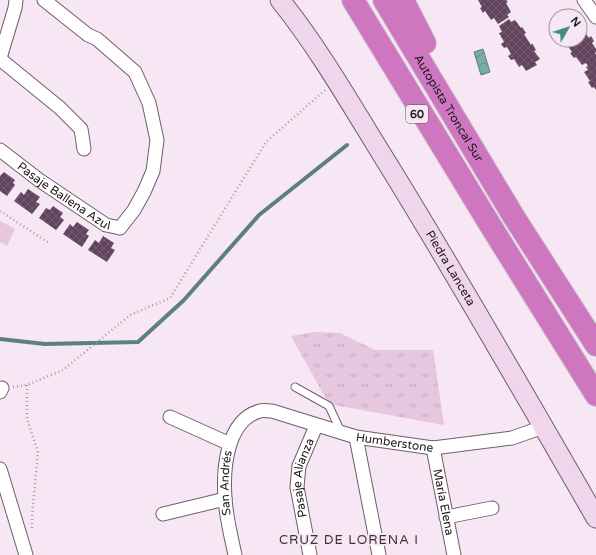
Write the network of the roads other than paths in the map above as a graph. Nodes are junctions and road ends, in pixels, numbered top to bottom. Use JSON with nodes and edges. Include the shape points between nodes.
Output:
{"nodes":[{"id":1,"x":16,"y":0,"type":"edge"},
{"id":2,"x":44,"y":0,"type":"edge"},
{"id":3,"x":280,"y":0,"type":"edge"},
{"id":4,"x":341,"y":0,"type":"edge"},
{"id":5,"x":353,"y":0,"type":"edge"},
{"id":6,"x":384,"y":0,"type":"edge"},
{"id":7,"x":403,"y":0,"type":"edge"},
{"id":8,"x":584,"y":0,"type":"edge"},
{"id":9,"x":596,"y":17,"type":"edge"},
{"id":10,"x":0,"y":58,"type":"edge"},
{"id":11,"x":84,"y":148,"type":"dead end"},
{"id":12,"x":0,"y":150,"type":"edge"},
{"id":13,"x":514,"y":217,"type":"junction"},
{"id":14,"x":492,"y":228,"type":"junction"},
{"id":15,"x":596,"y":345,"type":"edge"},
{"id":16,"x":295,"y":387,"type":"dead end"},
{"id":17,"x":596,"y":395,"type":"edge"},
{"id":18,"x":249,"y":416,"type":"joint"},
{"id":19,"x":170,"y":417,"type":"dead end"},
{"id":20,"x":316,"y":426,"type":"junction"},
{"id":21,"x":544,"y":427,"type":"junction"},
{"id":22,"x":342,"y":432,"type":"junction"},
{"id":23,"x":356,"y":437,"type":"junction"},
{"id":24,"x":230,"y":444,"type":"junction"},
{"id":25,"x":433,"y":448,"type":"junction"},
{"id":26,"x":0,"y":469,"type":"edge"},
{"id":27,"x":225,"y":499,"type":"junction"},
{"id":28,"x":492,"y":508,"type":"dead end"},
{"id":29,"x":163,"y":514,"type":"dead end"},
{"id":30,"x":446,"y":517,"type":"junction"},
{"id":31,"x":596,"y":518,"type":"edge"},
{"id":32,"x":26,"y":555,"type":"edge"},
{"id":33,"x":235,"y":555,"type":"edge"},
{"id":34,"x":310,"y":555,"type":"edge"},
{"id":35,"x":379,"y":555,"type":"edge"},
{"id":36,"x":454,"y":555,"type":"edge"}],
"edges":[{"from":1,"to":10,"type":"street"},
{"from":2,"to":12,"type":"street","name":"Pasaje Ballena Azul","via":[[88,35],[97,39],[135,72],[150,103],[156,140],[154,170],[134,210],[120,228],[106,225]]},
{"from":3,"to":21,"type":"street","name":"Piedra Lanceta","via":[[298,22],[336,81],[431,235]]},
{"from":4,"to":14,"type":"highway","number":"60"},
{"from":5,"to":14,"type":"highway","number":"60"},
{"from":6,"to":13,"type":"highway","name":"Autopista Troncal Sur","number":"60"},
{"from":7,"to":13,"type":"highway","name":"Autopista Troncal Sur","number":"60"},
{"from":8,"to":9,"type":"street"},
{"from":10,"to":11,"type":"street","via":[[81,129]]},
{"from":13,"to":15,"type":"highway","name":"Autopista Troncal Sur","number":"60"},
{"from":14,"to":17,"type":"highway","number":"60"},
{"from":16,"to":22,"type":"lane","via":[[329,406]]},
{"from":18,"to":20,"type":"street","name":"Humberstone","via":[[260,411],[272,411]]},
{"from":18,"to":24,"type":"street","name":"San Andrés","via":[[240,424]]},
{"from":19,"to":24,"type":"street"},
{"from":20,"to":22,"type":"street","name":"Humberstone"},
{"from":20,"to":34,"type":"street","name":"Pasaje Alianza","via":[[299,466],[297,487]]},
{"from":21,"to":25,"type":"street","name":"Humberstone","via":[[512,438]]},
{"from":21,"to":31,"type":"street","name":"Piedra Lanceta"},
{"from":22,"to":23,"type":"street","name":"Humberstone"},
{"from":23,"to":25,"type":"street","name":"Humberstone"},
{"from":23,"to":35,"type":"street"},
{"from":24,"to":27,"type":"street","name":"San Andrés","via":[[225,472]]},
{"from":25,"to":30,"type":"street","name":"María Elena"},
{"from":26,"to":32,"type":"street"},
{"from":27,"to":29,"type":"street"},
{"from":27,"to":33,"type":"street","name":"San Andrés"},
{"from":28,"to":30,"type":"street"},
{"from":30,"to":36,"type":"street","name":"María Elena"}]}
